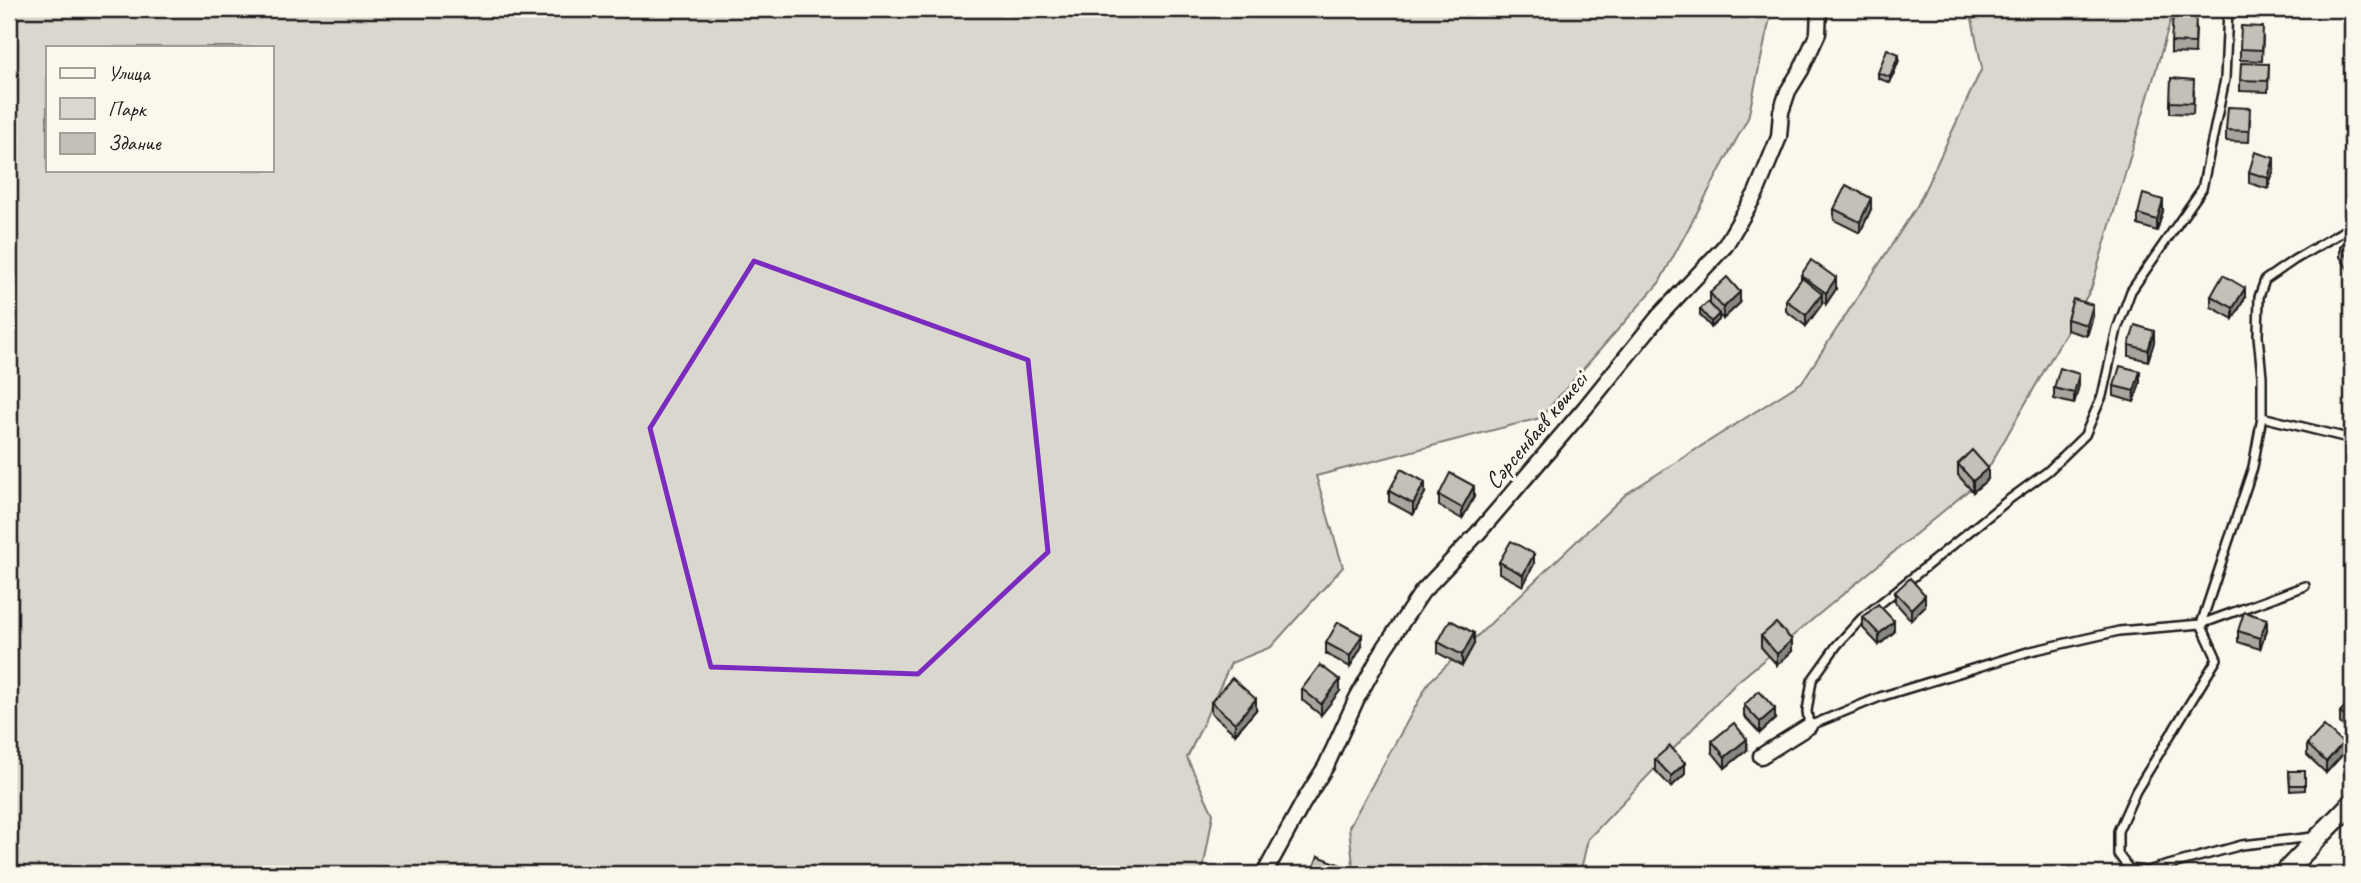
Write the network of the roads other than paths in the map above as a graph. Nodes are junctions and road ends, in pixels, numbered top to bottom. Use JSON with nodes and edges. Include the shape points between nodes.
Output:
{"nodes":[{"id":1,"x":1819,"y":9,"type":"edge"},
{"id":2,"x":2228,"y":9,"type":"edge"},
{"id":3,"x":2352,"y":226,"type":"edge"},
{"id":4,"x":2262,"y":417,"type":"junction"},
{"id":5,"x":2352,"y":439,"type":"edge"},
{"id":6,"x":2305,"y":586,"type":"dead end"},
{"id":7,"x":2201,"y":624,"type":"junction"},
{"id":8,"x":1808,"y":726,"type":"junction"},
{"id":9,"x":1761,"y":756,"type":"dead end"},
{"id":10,"x":2352,"y":803,"type":"edge"},
{"id":11,"x":2321,"y":836,"type":"junction"},
{"id":12,"x":1264,"y":874,"type":"edge"},
{"id":13,"x":2283,"y":874,"type":"edge"}],
"edges":[{"from":1,"to":12,"type":"street","name":"Сәрсенбаев көшесі","via":[[1818,33],[1788,92],[1779,137],[1756,193],[1725,246],[1422,592],[1384,649],[1326,766]]},
{"from":2,"to":8,"type":"lane","via":[[2225,79],[2202,189],[2131,290],[2102,396],[2085,435],[2048,471],[1861,619],[1812,680]]},
{"from":3,"to":4,"type":"lane","via":[[2265,280],[2259,297],[2258,336]]},
{"from":4,"to":5,"type":"lane"},
{"from":4,"to":7,"type":"lane","via":[[2253,467]]},
{"from":6,"to":7,"type":"lane"},
{"from":7,"to":8,"type":"lane","via":[[2119,631],[2031,651],[1880,697]]},
{"from":7,"to":11,"type":"lane","via":[[2217,659],[2136,791],[2118,831],[2118,854],[2129,869],[2147,871],[2242,845]]},
{"from":8,"to":9,"type":"street"},
{"from":10,"to":11,"type":"street"},
{"from":11,"to":13,"type":"street"}]}
